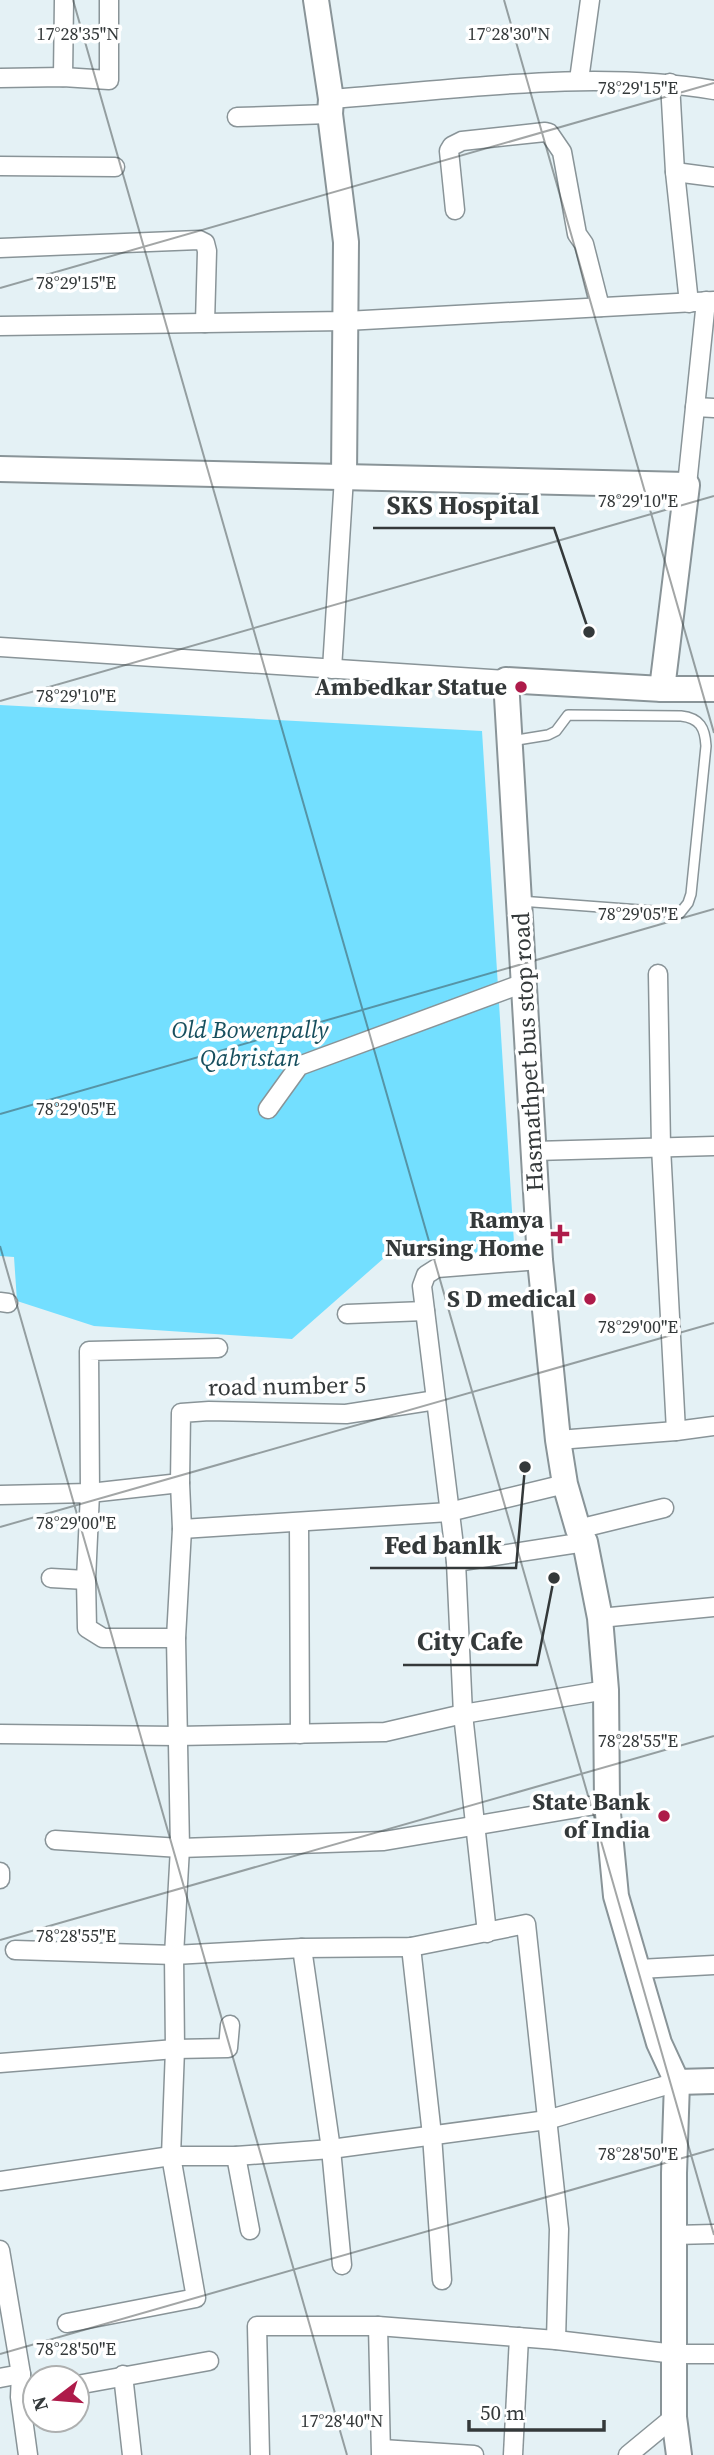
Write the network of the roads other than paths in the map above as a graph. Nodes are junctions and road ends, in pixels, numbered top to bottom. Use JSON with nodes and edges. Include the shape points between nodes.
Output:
{"nodes":[{"id":1,"x":64,"y":0,"type":"edge"},
{"id":2,"x":108,"y":0,"type":"edge"},
{"id":3,"x":316,"y":0,"type":"edge"},
{"id":4,"x":590,"y":0,"type":"edge"},
{"id":5,"x":63,"y":77,"type":"junction"},
{"id":6,"x":0,"y":78,"type":"edge"},
{"id":7,"x":579,"y":80,"type":"junction"},
{"id":8,"x":670,"y":83,"type":"junction"},
{"id":9,"x":714,"y":90,"type":"edge"},
{"id":10,"x":330,"y":107,"type":"junction"},
{"id":11,"x":237,"y":117,"type":"dead end"},
{"id":12,"x":0,"y":166,"type":"edge"},
{"id":13,"x":115,"y":167,"type":"dead end"},
{"id":14,"x":676,"y":172,"type":"junction"},
{"id":15,"x":714,"y":177,"type":"edge"},
{"id":16,"x":455,"y":210,"type":"dead end"},
{"id":17,"x":0,"y":247,"type":"edge"},
{"id":18,"x":703,"y":302,"type":"edge"},
{"id":19,"x":600,"y":307,"type":"junction"},
{"id":20,"x":345,"y":321,"type":"junction"},
{"id":21,"x":205,"y":323,"type":"junction"},
{"id":22,"x":0,"y":326,"type":"edge"},
{"id":23,"x":695,"y":407,"type":"junction"},
{"id":24,"x":714,"y":408,"type":"edge"},
{"id":25,"x":0,"y":468,"type":"edge"},
{"id":26,"x":344,"y":477,"type":"junction"},
{"id":27,"x":687,"y":485,"type":"junction"},
{"id":28,"x":0,"y":647,"type":"edge"},
{"id":29,"x":332,"y":669,"type":"junction"},
{"id":30,"x":506,"y":680,"type":"junction"},
{"id":31,"x":662,"y":689,"type":"junction"},
{"id":32,"x":714,"y":689,"type":"edge"},
{"id":33,"x":509,"y":741,"type":"junction"},
{"id":34,"x":519,"y":901,"type":"junction"},
{"id":35,"x":658,"y":974,"type":"dead end"},
{"id":36,"x":524,"y":983,"type":"junction"},
{"id":37,"x":268,"y":1109,"type":"dead end"},
{"id":38,"x":714,"y":1146,"type":"edge"},
{"id":39,"x":661,"y":1147,"type":"junction"},
{"id":40,"x":535,"y":1152,"type":"junction"},
{"id":41,"x":540,"y":1260,"type":"junction"},
{"id":42,"x":425,"y":1311,"type":"junction"},
{"id":43,"x":347,"y":1314,"type":"dead end"},
{"id":44,"x":218,"y":1348,"type":"dead end"},
{"id":45,"x":436,"y":1400,"type":"junction"},
{"id":46,"x":714,"y":1426,"type":"edge"},
{"id":47,"x":676,"y":1431,"type":"junction"},
{"id":48,"x":558,"y":1440,"type":"junction"},
{"id":49,"x":180,"y":1483,"type":"junction"},
{"id":50,"x":565,"y":1484,"type":"junction"},
{"id":51,"x":90,"y":1493,"type":"junction"},
{"id":52,"x":0,"y":1495,"type":"edge"},
{"id":53,"x":664,"y":1508,"type":"dead end"},
{"id":54,"x":449,"y":1512,"type":"junction"},
{"id":55,"x":299,"y":1523,"type":"junction"},
{"id":56,"x":182,"y":1528,"type":"junction"},
{"id":57,"x":581,"y":1535,"type":"junction"},
{"id":58,"x":456,"y":1562,"type":"junction"},
{"id":59,"x":51,"y":1578,"type":"dead end"},
{"id":60,"x":86,"y":1580,"type":"junction"},
{"id":61,"x":714,"y":1607,"type":"edge"},
{"id":62,"x":600,"y":1618,"type":"junction"},
{"id":63,"x":176,"y":1639,"type":"junction"},
{"id":64,"x":606,"y":1690,"type":"junction"},
{"id":65,"x":463,"y":1714,"type":"junction"},
{"id":66,"x":0,"y":1734,"type":"edge"},
{"id":67,"x":300,"y":1734,"type":"junction"},
{"id":68,"x":177,"y":1736,"type":"junction"},
{"id":69,"x":607,"y":1803,"type":"junction"},
{"id":70,"x":474,"y":1826,"type":"junction"},
{"id":71,"x":55,"y":1840,"type":"dead end"},
{"id":72,"x":180,"y":1848,"type":"junction"},
{"id":73,"x":0,"y":1872,"type":"edge"},
{"id":74,"x":0,"y":1879,"type":"edge"},
{"id":75,"x":487,"y":1933,"type":"junction"},
{"id":76,"x":411,"y":1947,"type":"junction"},
{"id":77,"x":302,"y":1948,"type":"junction"},
{"id":78,"x":15,"y":1950,"type":"dead end"},
{"id":79,"x":174,"y":1955,"type":"junction"},
{"id":80,"x":714,"y":1965,"type":"edge"},
{"id":81,"x":639,"y":1969,"type":"junction"},
{"id":82,"x":230,"y":2025,"type":"dead end"},
{"id":83,"x":175,"y":2049,"type":"junction"},
{"id":84,"x":0,"y":2063,"type":"edge"},
{"id":85,"x":714,"y":2081,"type":"edge"},
{"id":86,"x":677,"y":2082,"type":"junction"},
{"id":87,"x":547,"y":2120,"type":"junction"},
{"id":88,"x":432,"y":2135,"type":"junction"},
{"id":89,"x":331,"y":2149,"type":"junction"},
{"id":90,"x":236,"y":2156,"type":"junction"},
{"id":91,"x":171,"y":2157,"type":"junction"},
{"id":92,"x":0,"y":2181,"type":"edge"},
{"id":93,"x":250,"y":2230,"type":"dead end"},
{"id":94,"x":714,"y":2234,"type":"edge"},
{"id":95,"x":674,"y":2235,"type":"junction"},
{"id":96,"x":0,"y":2250,"type":"edge"},
{"id":97,"x":342,"y":2265,"type":"dead end"},
{"id":98,"x":442,"y":2280,"type":"dead end"},
{"id":99,"x":67,"y":2323,"type":"dead end"},
{"id":100,"x":378,"y":2326,"type":"junction"},
{"id":101,"x":519,"y":2337,"type":"junction"},
{"id":102,"x":556,"y":2340,"type":"junction"},
{"id":103,"x":675,"y":2354,"type":"junction"},
{"id":104,"x":714,"y":2354,"type":"edge"},
{"id":105,"x":209,"y":2361,"type":"dead end"},
{"id":106,"x":21,"y":2374,"type":"joint"},
{"id":107,"x":123,"y":2375,"type":"junction"},
{"id":108,"x":0,"y":2378,"type":"edge"},
{"id":109,"x":91,"y":2382,"type":"edge"},
{"id":110,"x":674,"y":2417,"type":"junction"},
{"id":111,"x":28,"y":2434,"type":"edge"},
{"id":112,"x":382,"y":2452,"type":"edge"},
{"id":113,"x":424,"y":2454,"type":"edge"},
{"id":114,"x":28,"y":2455,"type":"edge"},
{"id":115,"x":132,"y":2455,"type":"edge"},
{"id":116,"x":260,"y":2455,"type":"edge"},
{"id":117,"x":474,"y":2455,"type":"edge"},
{"id":118,"x":513,"y":2455,"type":"edge"},
{"id":119,"x":628,"y":2455,"type":"edge"},
{"id":120,"x":679,"y":2455,"type":"edge"}],
"edges":[{"from":1,"to":5,"type":"street"},
{"from":2,"to":5,"type":"street","via":[[109,80]]},
{"from":3,"to":10,"type":"street"},
{"from":4,"to":7,"type":"street"},
{"from":5,"to":6,"type":"street"},
{"from":7,"to":8,"type":"street"},
{"from":7,"to":10,"type":"street"},
{"from":8,"to":9,"type":"street"},
{"from":8,"to":14,"type":"street"},
{"from":10,"to":11,"type":"street"},
{"from":10,"to":20,"type":"street","via":[[346,242]]},
{"from":12,"to":13,"type":"street"},
{"from":14,"to":15,"type":"street"},
{"from":14,"to":18,"type":"street"},
{"from":16,"to":19,"type":"street","via":[[452,146],[462,141],[549,133],[562,152],[578,233]]},
{"from":17,"to":21,"type":"street","via":[[199,240],[207,251]]},
{"from":18,"to":19,"type":"street"},
{"from":18,"to":23,"type":"street"},
{"from":19,"to":20,"type":"street"},
{"from":20,"to":21,"type":"street"},
{"from":20,"to":26,"type":"street"},
{"from":21,"to":22,"type":"street"},
{"from":23,"to":24,"type":"street"},
{"from":23,"to":27,"type":"street"},
{"from":25,"to":26,"type":"street"},
{"from":26,"to":27,"type":"street"},
{"from":26,"to":29,"type":"street"},
{"from":27,"to":31,"type":"street"},
{"from":28,"to":29,"type":"street"},
{"from":29,"to":30,"type":"street"},
{"from":30,"to":31,"type":"street"},
{"from":30,"to":33,"type":"street","name":"Hasmathpet bus stop road"},
{"from":31,"to":32,"type":"street"},
{"from":33,"to":34,"type":"street","name":"Hasmathpet bus stop road"},
{"from":33,"to":34,"type":"lane","via":[[548,735],[568,715],[681,716],[701,723],[706,746],[691,894],[680,913]]},
{"from":34,"to":36,"type":"street","name":"Hasmathpet bus stop road"},
{"from":35,"to":39,"type":"street"},
{"from":36,"to":37,"type":"street","via":[[299,1066]]},
{"from":36,"to":40,"type":"street","name":"Hasmathpet bus stop road"},
{"from":38,"to":39,"type":"street"},
{"from":39,"to":40,"type":"street"},
{"from":39,"to":47,"type":"street"},
{"from":40,"to":41,"type":"street","name":"Hasmathpet bus stop road"},
{"from":41,"to":42,"type":"street","via":[[437,1268],[424,1279]]},
{"from":41,"to":48,"type":"street","name":"Hasmathpet bus stop road"},
{"from":42,"to":43,"type":"street"},
{"from":42,"to":45,"type":"street"},
{"from":44,"to":51,"type":"street","via":[[89,1351]]},
{"from":45,"to":49,"type":"street","name":"road number 5","via":[[346,1414],[181,1413]]},
{"from":45,"to":54,"type":"street"},
{"from":46,"to":47,"type":"street"},
{"from":47,"to":48,"type":"street"},
{"from":48,"to":50,"type":"street","name":"Hasmathpet bus stop road"},
{"from":49,"to":51,"type":"street"},
{"from":49,"to":56,"type":"street"},
{"from":50,"to":54,"type":"street"},
{"from":50,"to":57,"type":"street","name":"Hasmathpet bus stop road"},
{"from":51,"to":52,"type":"street"},
{"from":51,"to":60,"type":"street"},
{"from":53,"to":57,"type":"street"},
{"from":54,"to":55,"type":"street"},
{"from":54,"to":58,"type":"street"},
{"from":55,"to":56,"type":"street"},
{"from":55,"to":67,"type":"street"},
{"from":56,"to":63,"type":"street"},
{"from":57,"to":58,"type":"street"},
{"from":57,"to":62,"type":"street","name":"Hasmathpet bus stop road"},
{"from":58,"to":65,"type":"street"},
{"from":59,"to":60,"type":"street"},
{"from":60,"to":63,"type":"street","via":[[87,1628],[103,1638]]},
{"from":61,"to":62,"type":"street"},
{"from":62,"to":64,"type":"street","name":"Hasmathpet bus stop road"},
{"from":63,"to":68,"type":"street"},
{"from":64,"to":65,"type":"street"},
{"from":64,"to":69,"type":"street","name":"Hasmathpet bus stop road"},
{"from":65,"to":67,"type":"street","via":[[385,1732]]},
{"from":65,"to":70,"type":"street"},
{"from":66,"to":68,"type":"street"},
{"from":67,"to":68,"type":"street"},
{"from":68,"to":72,"type":"street"},
{"from":69,"to":70,"type":"street"},
{"from":69,"to":81,"type":"street","name":"Hasmathpet bus stop road","via":[[616,1896]]},
{"from":70,"to":72,"type":"street","via":[[384,1841]]},
{"from":70,"to":75,"type":"street"},
{"from":71,"to":72,"type":"street"},
{"from":72,"to":79,"type":"street"},
{"from":73,"to":74,"type":"street"},
{"from":75,"to":76,"type":"street"},
{"from":75,"to":87,"type":"street","via":[[526,1924]]},
{"from":76,"to":77,"type":"street"},
{"from":76,"to":88,"type":"street"},
{"from":77,"to":79,"type":"street"},
{"from":77,"to":89,"type":"street"},
{"from":78,"to":79,"type":"street"},
{"from":79,"to":83,"type":"street"},
{"from":80,"to":81,"type":"street"},
{"from":81,"to":86,"type":"street","name":"Hasmathpet bus stop road","via":[[659,2043]]},
{"from":82,"to":83,"type":"street","via":[[228,2048]]},
{"from":83,"to":84,"type":"street"},
{"from":83,"to":91,"type":"street"},
{"from":85,"to":86,"type":"street"},
{"from":86,"to":87,"type":"street"},
{"from":86,"to":95,"type":"street","name":"Hasmathpet bus stop road"},
{"from":87,"to":88,"type":"street"},
{"from":87,"to":102,"type":"street","via":[[559,2229]]},
{"from":88,"to":89,"type":"street"},
{"from":88,"to":98,"type":"street"},
{"from":89,"to":90,"type":"street"},
{"from":89,"to":97,"type":"street"},
{"from":90,"to":91,"type":"street"},
{"from":90,"to":93,"type":"street"},
{"from":91,"to":92,"type":"street"},
{"from":91,"to":99,"type":"street","via":[[196,2298]]},
{"from":94,"to":95,"type":"street"},
{"from":95,"to":103,"type":"street","name":"Hasmathpet bus stop road"},
{"from":96,"to":106,"type":"street"},
{"from":100,"to":101,"type":"street"},
{"from":100,"to":112,"type":"street"},
{"from":100,"to":116,"type":"street","via":[[257,2326]]},
{"from":101,"to":102,"type":"street"},
{"from":101,"to":118,"type":"street"},
{"from":102,"to":103,"type":"street"},
{"from":103,"to":104,"type":"street"},
{"from":103,"to":110,"type":"street","name":"Hasmathpet bus stop road"},
{"from":105,"to":107,"type":"street"},
{"from":106,"to":108,"type":"street"},
{"from":107,"to":109,"type":"street"},
{"from":107,"to":115,"type":"street"},
{"from":110,"to":119,"type":"street"},
{"from":110,"to":120,"type":"street","name":"Hasmathpet bus stop road"},
{"from":111,"to":114,"type":"street"},
{"from":112,"to":113,"type":"street"},
{"from":113,"to":117,"type":"street"}]}
